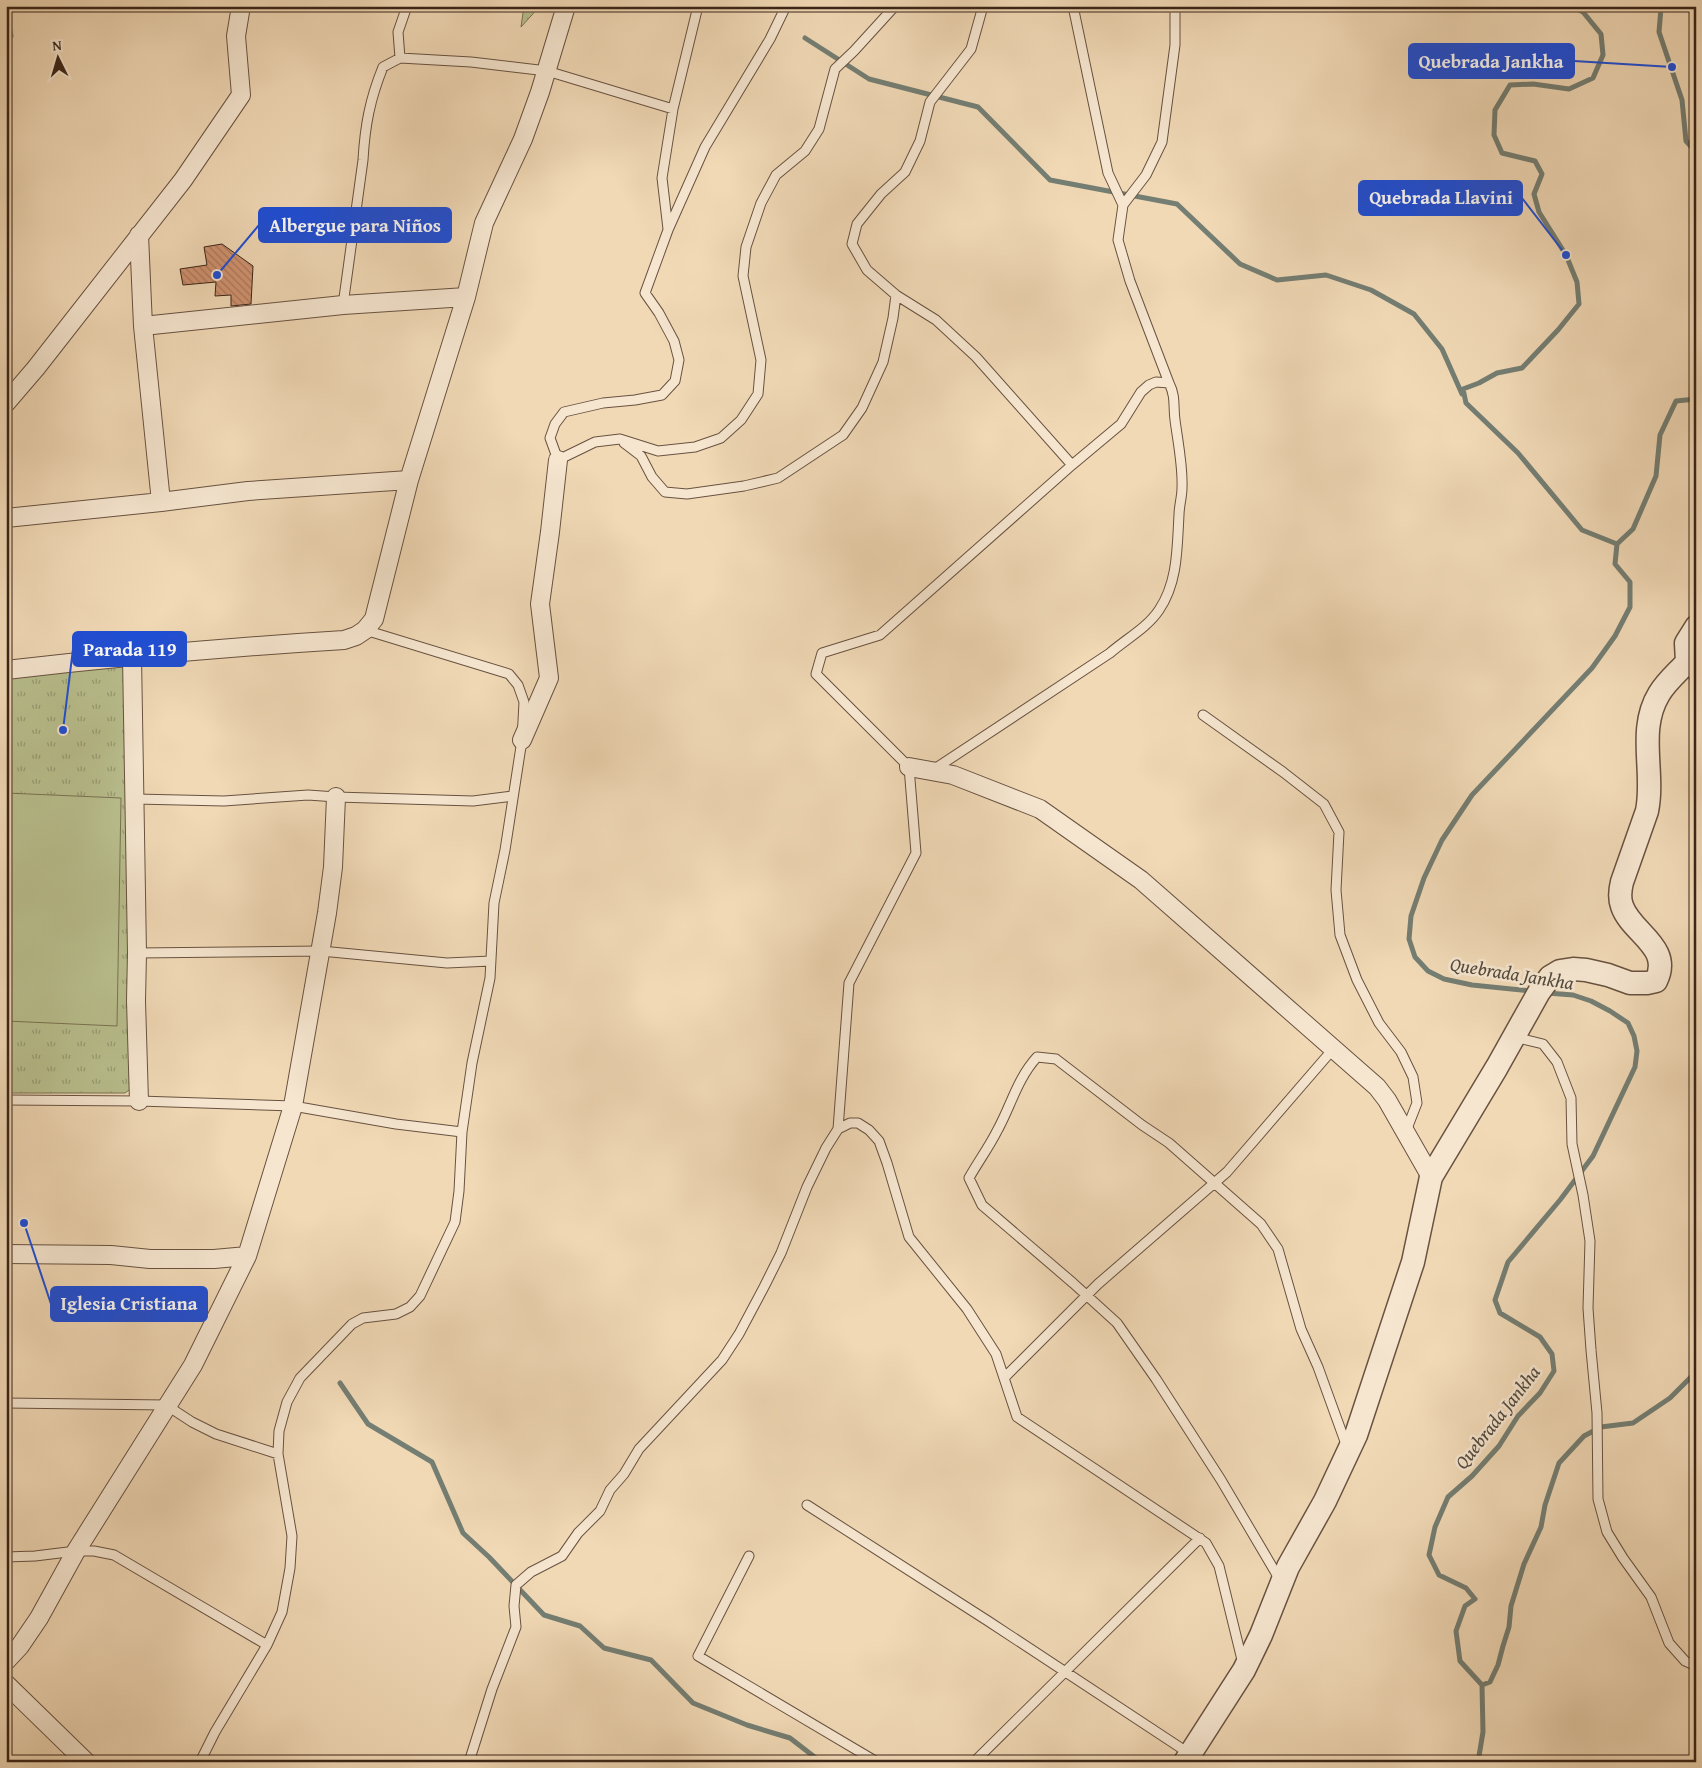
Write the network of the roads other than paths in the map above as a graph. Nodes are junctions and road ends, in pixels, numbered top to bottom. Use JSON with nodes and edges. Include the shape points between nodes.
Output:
{"nodes":[{"id":1,"x":241,"y":6,"type":"edge"},
{"id":2,"x":407,"y":6,"type":"edge"},
{"id":3,"x":566,"y":6,"type":"edge"},
{"id":4,"x":698,"y":6,"type":"edge"},
{"id":5,"x":786,"y":6,"type":"edge"},
{"id":6,"x":895,"y":6,"type":"edge"},
{"id":7,"x":983,"y":6,"type":"edge"},
{"id":8,"x":1073,"y":6,"type":"edge"},
{"id":9,"x":1175,"y":6,"type":"edge"},
{"id":10,"x":400,"y":58,"type":"junction"},
{"id":11,"x":547,"y":72,"type":"junction"},
{"id":12,"x":673,"y":109,"type":"junction"},
{"id":13,"x":1123,"y":205,"type":"junction"},
{"id":14,"x":668,"y":230,"type":"junction"},
{"id":15,"x":139,"y":235,"type":"junction"},
{"id":16,"x":896,"y":295,"type":"junction"},
{"id":17,"x":466,"y":297,"type":"junction"},
{"id":18,"x":343,"y":305,"type":"junction"},
{"id":19,"x":143,"y":326,"type":"junction"},
{"id":20,"x":1169,"y":383,"type":"junction"},
{"id":21,"x":6,"y":403,"type":"edge"},
{"id":22,"x":620,"y":439,"type":"junction"},
{"id":23,"x":558,"y":460,"type":"junction"},
{"id":24,"x":1072,"y":465,"type":"junction"},
{"id":25,"x":409,"y":480,"type":"junction"},
{"id":26,"x":161,"y":502,"type":"junction"},
{"id":27,"x":6,"y":518,"type":"edge"},
{"id":28,"x":1696,"y":627,"type":"edge"},
{"id":29,"x":365,"y":630,"type":"junction"},
{"id":30,"x":132,"y":656,"type":"junction"},
{"id":31,"x":6,"y":670,"type":"edge"},
{"id":32,"x":1691,"y":672,"type":"edge"},
{"id":33,"x":1203,"y":715,"type":"dead end"},
{"id":34,"x":522,"y":740,"type":"junction"},
{"id":35,"x":908,"y":766,"type":"junction"},
{"id":36,"x":932,"y":770,"type":"junction"},
{"id":37,"x":513,"y":796,"type":"junction"},
{"id":38,"x":336,"y":797,"type":"junction"},
{"id":39,"x":135,"y":799,"type":"junction"},
{"id":40,"x":321,"y":950,"type":"junction"},
{"id":41,"x":138,"y":953,"type":"junction"},
{"id":42,"x":491,"y":961,"type":"junction"},
{"id":43,"x":1514,"y":1037,"type":"junction"},
{"id":44,"x":1334,"y":1048,"type":"junction"},
{"id":45,"x":6,"y":1100,"type":"edge"},
{"id":46,"x":139,"y":1101,"type":"junction"},
{"id":47,"x":293,"y":1106,"type":"junction"},
{"id":48,"x":838,"y":1129,"type":"junction"},
{"id":49,"x":462,"y":1132,"type":"junction"},
{"id":50,"x":1405,"y":1132,"type":"junction"},
{"id":51,"x":1431,"y":1177,"type":"junction"},
{"id":52,"x":1214,"y":1183,"type":"junction"},
{"id":53,"x":6,"y":1254,"type":"edge"},
{"id":54,"x":247,"y":1256,"type":"junction"},
{"id":55,"x":1087,"y":1295,"type":"junction"},
{"id":56,"x":1004,"y":1378,"type":"junction"},
{"id":57,"x":6,"y":1403,"type":"edge"},
{"id":58,"x":166,"y":1406,"type":"junction"},
{"id":59,"x":1348,"y":1450,"type":"junction"},
{"id":60,"x":278,"y":1454,"type":"junction"},
{"id":61,"x":807,"y":1505,"type":"dead end"},
{"id":62,"x":1200,"y":1538,"type":"junction"},
{"id":63,"x":76,"y":1551,"type":"junction"},
{"id":64,"x":749,"y":1556,"type":"dead end"},
{"id":65,"x":6,"y":1557,"type":"edge"},
{"id":66,"x":1282,"y":1582,"type":"junction"},
{"id":67,"x":267,"y":1644,"type":"junction"},
{"id":68,"x":6,"y":1661,"type":"edge"},
{"id":69,"x":1696,"y":1666,"type":"edge"},
{"id":70,"x":1244,"y":1670,"type":"junction"},
{"id":71,"x":1065,"y":1672,"type":"junction"},
{"id":72,"x":6,"y":1684,"type":"edge"},
{"id":73,"x":1188,"y":1758,"type":"edge"},
{"id":74,"x":86,"y":1762,"type":"edge"},
{"id":75,"x":200,"y":1762,"type":"edge"},
{"id":76,"x":469,"y":1762,"type":"edge"},
{"id":77,"x":877,"y":1762,"type":"edge"},
{"id":78,"x":974,"y":1762,"type":"edge"}],
"edges":[{"from":1,"to":15,"type":"street","via":[[236,36],[241,95],[183,180]]},
{"from":2,"to":10,"type":"lane","via":[[398,32]]},
{"from":3,"to":11,"type":"street"},
{"from":4,"to":12,"type":"lane"},
{"from":5,"to":14,"type":"lane","via":[[770,39],[705,147]]},
{"from":6,"to":22,"type":"lane","via":[[835,69],[819,129],[805,151],[776,175],[760,203],[746,247],[743,276],[762,360],[758,394],[741,420],[721,438],[695,447],[658,451]]},
{"from":7,"to":16,"type":"lane","via":[[971,49],[930,102],[920,141],[905,172],[880,194],[857,224],[852,244],[867,270]]},
{"from":8,"to":13,"type":"lane","via":[[1108,173]]},
{"from":9,"to":13,"type":"lane","via":[[1175,45],[1162,142],[1146,175]]},
{"from":10,"to":11,"type":"lane","via":[[471,62]]},
{"from":10,"to":18,"type":"lane","via":[[383,67],[372,94]]},
{"from":11,"to":12,"type":"lane"},
{"from":11,"to":17,"type":"street","via":[[522,140],[484,223]]},
{"from":12,"to":14,"type":"lane","via":[[662,178]]},
{"from":13,"to":20,"type":"lane","via":[[1118,240]]},
{"from":14,"to":23,"type":"lane","via":[[645,293],[674,341],[680,360],[675,381],[662,395],[588,405],[564,412],[550,438]]},
{"from":15,"to":19,"type":"street"},
{"from":15,"to":21,"type":"street"},
{"from":16,"to":22,"type":"lane","via":[[883,362],[862,408],[843,435],[778,478],[686,494],[665,492],[641,456]]},
{"from":16,"to":24,"type":"lane","via":[[936,320],[976,357]]},
{"from":17,"to":18,"type":"street"},
{"from":17,"to":25,"type":"street"},
{"from":18,"to":19,"type":"street"},
{"from":19,"to":26,"type":"street"},
{"from":20,"to":24,"type":"lane","via":[[1149,385],[1121,424]]},
{"from":20,"to":36,"type":"lane","via":[[1174,393],[1182,489],[1173,581],[1159,610],[1140,630],[1110,653]]},
{"from":22,"to":23,"type":"lane","via":[[595,442]]},
{"from":23,"to":34,"type":"street","via":[[540,604],[549,678]]},
{"from":24,"to":35,"type":"lane","via":[[880,635],[822,654],[816,674]]},
{"from":25,"to":26,"type":"street","via":[[248,491]]},
{"from":25,"to":29,"type":"street","via":[[374,619]]},
{"from":26,"to":27,"type":"street"},
{"from":28,"to":32,"type":"street","via":[[1686,643]]},
{"from":29,"to":30,"type":"street","via":[[344,640]]},
{"from":29,"to":34,"type":"lane","via":[[509,674],[518,685],[524,702]]},
{"from":30,"to":31,"type":"street"},
{"from":30,"to":39,"type":"street"},
{"from":32,"to":43,"type":"street","via":[[1659,694],[1650,719],[1647,737],[1650,799],[1620,893],[1621,904],[1629,919],[1658,954],[1660,965],[1656,981],[1638,984],[1586,970],[1560,971],[1550,976]]},
{"from":33,"to":50,"type":"lane","via":[[1324,804],[1340,832],[1336,890],[1340,935],[1357,980],[1379,1023],[1401,1052],[1413,1077],[1417,1103]]},
{"from":34,"to":37,"type":"lane"},
{"from":35,"to":36,"type":"street"},
{"from":35,"to":48,"type":"lane","via":[[916,853],[849,983]]},
{"from":36,"to":44,"type":"street","via":[[1040,809],[1141,880]]},
{"from":37,"to":38,"type":"lane","via":[[473,801]]},
{"from":37,"to":42,"type":"lane","via":[[494,903]]},
{"from":38,"to":39,"type":"lane","via":[[308,795],[224,801]]},
{"from":38,"to":40,"type":"street","via":[[333,868]]},
{"from":39,"to":41,"type":"street"},
{"from":40,"to":41,"type":"lane"},
{"from":40,"to":42,"type":"lane","via":[[448,963]]},
{"from":40,"to":47,"type":"street"},
{"from":41,"to":46,"type":"street"},
{"from":42,"to":49,"type":"lane"},
{"from":43,"to":51,"type":"street"},
{"from":43,"to":69,"type":"lane","via":[[1543,1044],[1557,1062],[1571,1098],[1572,1144],[1590,1241],[1588,1308],[1597,1413],[1598,1499],[1607,1532],[1650,1597],[1669,1643],[1685,1661]]},
{"from":44,"to":50,"type":"street","via":[[1388,1100]]},
{"from":44,"to":52,"type":"lane"},
{"from":45,"to":46,"type":"lane"},
{"from":46,"to":47,"type":"lane"},
{"from":47,"to":49,"type":"lane"},
{"from":47,"to":54,"type":"street"},
{"from":48,"to":56,"type":"lane","via":[[858,1123],[879,1141],[909,1237],[972,1317],[996,1354]]},
{"from":48,"to":76,"type":"lane","via":[[807,1187],[764,1288],[722,1360],[639,1449],[610,1490],[600,1511],[578,1533],[562,1556],[531,1572],[516,1585],[516,1627]]},
{"from":49,"to":60,"type":"lane","via":[[455,1222],[420,1296],[410,1307],[396,1314],[363,1318],[352,1324],[300,1378],[287,1402],[279,1431]]},
{"from":50,"to":51,"type":"street"},
{"from":51,"to":59,"type":"street","via":[[1413,1262]]},
{"from":52,"to":55,"type":"lane"},
{"from":52,"to":55,"type":"lane","via":[[1169,1143],[1056,1060],[1037,1057],[1017,1084],[998,1131],[969,1178],[982,1205]]},
{"from":52,"to":59,"type":"lane","via":[[1261,1224],[1278,1249],[1301,1329]]},
{"from":53,"to":54,"type":"street","via":[[111,1255],[150,1259]]},
{"from":54,"to":58,"type":"street","via":[[193,1365]]},
{"from":55,"to":56,"type":"lane"},
{"from":55,"to":66,"type":"lane","via":[[1117,1323],[1156,1379]]},
{"from":56,"to":62,"type":"lane","via":[[1017,1417]]},
{"from":57,"to":58,"type":"lane"},
{"from":58,"to":60,"type":"lane","via":[[216,1434]]},
{"from":58,"to":63,"type":"street"},
{"from":59,"to":66,"type":"street"},
{"from":60,"to":67,"type":"lane","via":[[292,1536],[282,1612]]},
{"from":61,"to":71,"type":"lane"},
{"from":62,"to":70,"type":"lane","via":[[1219,1566]]},
{"from":62,"to":71,"type":"lane"},
{"from":63,"to":65,"type":"lane"},
{"from":63,"to":67,"type":"lane","via":[[114,1555]]},
{"from":63,"to":68,"type":"street","via":[[39,1618]]},
{"from":64,"to":77,"type":"lane","via":[[698,1656]]},
{"from":66,"to":70,"type":"street"},
{"from":67,"to":75,"type":"lane"},
{"from":70,"to":73,"type":"street"},
{"from":71,"to":73,"type":"lane"},
{"from":71,"to":78,"type":"lane"},
{"from":72,"to":74,"type":"street"}]}
